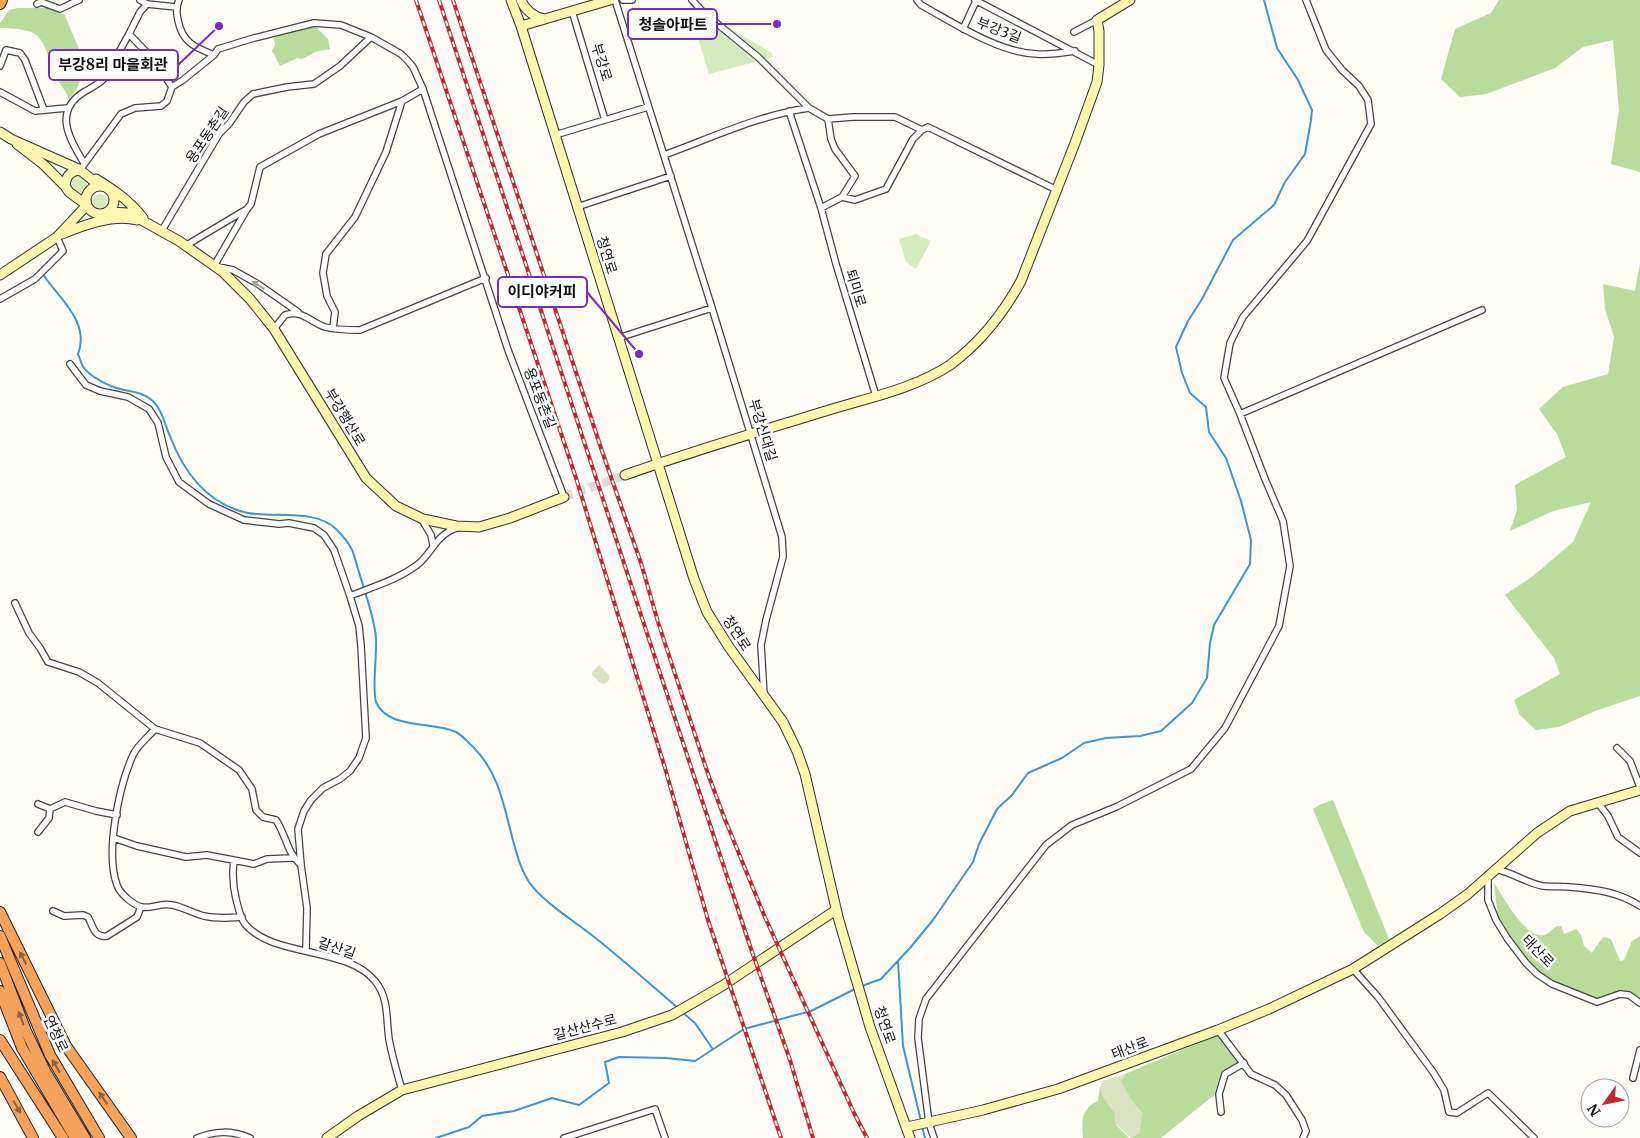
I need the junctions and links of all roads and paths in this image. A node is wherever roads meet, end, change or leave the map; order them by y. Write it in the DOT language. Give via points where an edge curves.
graph roads {
  1 [pos="2,0"];
  2 [pos="79,0"];
  3 [pos="140,0"];
  4 [pos="179,0"];
  5 [pos="521,0"];
  6 [pos="610,0"];
  7 [pos="615,0"];
  8 [pos="622,0"];
  9 [pos="632,0"];
  10 [pos="692,0"];
  11 [pos="975,0"];
  12 [pos="1130,0"];
  13 [pos="1306,0"];
  14 [pos="513,2"];
  15 [pos="921,2"];
  16 [pos="0,4"];
  17 [pos="37,4"];
  18 [pos="147,4"];
  19 [pos="176,7"];
  20 [pos="572,11"];
  21 [pos="544,19"];
  22 [pos="1097,20"];
  23 [pos="521,26"];
  24 [pos="963,29"];
  25 [pos="1074,32"];
  26 [pos="129,34"];
  27 [pos="371,38"];
  28 [pos="1075,51"];
  29 [pos="214,55"];
  30 [pos="1099,64"];
  31 [pos="0,66"];
  32 [pos="172,87"];
  33 [pos="423,89"];
  34 [pos="0,92"];
  35 [pos="402,101"];
  36 [pos="648,107"];
  37 [pos="67,108"];
  38 [pos="809,108"];
  39 [pos="44,110"];
  40 [pos="789,111"];
  41 [pos="828,119"];
  42 [pos="605,120"];
  43 [pos="922,130"];
  44 [pos="0,132"];
  45 [pos="555,135"];
  46 [pos="11,139"];
  47 [pos="664,155"];
  48 [pos="82,166"];
  49 [pos="671,176"];
  50 [pos="65,186"];
  51 [pos="100,186"];
  52 [pos="1057,190"];
  53 [pos="113,194"];
  54 [pos="73,195"];
  55 [pos="842,197"];
  56 [pos="87,205"];
  57 [pos="577,207"];
  58 [pos="820,208"];
  59 [pos="248,209"];
  60 [pos="103,213"];
  61 [pos="147,222"];
  62 [pos="161,232"];
  63 [pos="59,234"];
  64 [pos="185,246"];
  65 [pos="214,266"];
  66 [pos="0,275"];
  67 [pos="486,278"];
  68 [pos="0,299"];
  69 [pos="712,308"];
  70 [pos="1482,310"];
  71 [pos="298,313"];
  72 [pos="274,328"];
  73 [pos="333,328"];
  74 [pos="618,338"];
  75 [pos="70,364"];
  76 [pos="876,396"];
  77 [pos="1240,414"];
  78 [pos="751,434"];
  79 [pos="658,464"];
  80 [pos="626,475"];
  81 [pos="564,497"];
  82 [pos="421,518"];
  83 [pos="461,526"];
  84 [pos="433,545"];
  85 [pos="351,596"];
  86 [pos="20,614"];
  87 [pos="765,697"];
  88 [pos="155,729"];
  89 [pos="1617,748"];
  90 [pos="1640,789"];
  91 [pos="1598,803"];
  92 [pos="38,804"];
  93 [pos="50,809"];
  94 [pos="117,815"];
  95 [pos="38,832"];
  96 [pos="114,838"];
  97 [pos="1640,853"];
  98 [pos="292,858"];
  99 [pos="234,861"];
  100 [pos="301,865"];
  101 [pos="1491,872"];
  102 [pos="1640,906"];
  103 [pos="141,907"];
  104 [pos="53,911"];
  105 [pos="0,912"];
  106 [pos="837,913"];
  107 [pos="242,917"];
  108 [pos="0,936"];
  109 [pos="306,950"];
  110 [pos="0,963"];
  111 [pos="1353,969"];
  112 [pos="0,991"];
  113 [pos="1640,1002"];
  114 [pos="1218,1030"];
  115 [pos="0,1040"];
  116 [pos="1640,1050"];
  117 [pos="1244,1063"];
  118 [pos="0,1077"];
  119 [pos="1633,1078"];
  120 [pos="402,1090"];
  121 [pos="1221,1112"];
  122 [pos="929,1123"];
  123 [pos="910,1127"];
  124 [pos="33,1138"];
  125 [pos="63,1138"];
  126 [pos="75,1138"];
  127 [pos="85,1138"];
  128 [pos="99,1138"];
  129 [pos="132,1138"];
  130 [pos="197,1138"];
  131 [pos="250,1138"];
  132 [pos="327,1138"];
  133 [pos="564,1138"];
  134 [pos="665,1138"];
  135 [pos="910,1138"];
  136 [pos="934,1138"];
  137 [pos="1303,1138"];
  138 [pos="1534,1138"];
  1 -- 16 [label="highway"];
  2 -- 17 [label="street" via="60,9 41,2"];
  3 -- 18 [label="street"];
  4 -- 19 [label="street"];
  5 -- 21 [label="street" via="536,18"];
  6 -- 20 [label="street"];
  7 -- 36 [label="street, 부강신대길"];
  8 -- 9 [label="street"];
  10 -- 38 [label="street" via="758,57"];
  11 -- 24 [label="street"];
  11 -- 28 [label="street, 부강3길"];
  12 -- 22 [label="street"];
  13 -- 77 [label="street" via="1326,50 1368,100 1371,124 1307,241 1243,317 1230,343 1224,378"];
  14 -- 23 [label="street, 청연로"];
  15 -- 24 [label="street, 부강3길"];
  18 -- 19 [label="street"];
  18 -- 26 [label="street"];
  19 -- 29 [label="street" via="183,38"];
  20 -- 21 [label="street"];
  20 -- 42 [label="street, 부강로"];
  21 -- 23 [label="street"];
  22 -- 25 [label="street"];
  22 -- 30 [label="street"];
  23 -- 45 [label="street, 청연로"];
  24 -- 28 [label="street, 부강3길" via="1016,51 1044,54"];
  26 -- 32 [label="street" via="154,60"];
  26 -- 37 [label="street" via="119,52 107,56 108,74"];
  27 -- 29 [label="street, 용포동촌길" via="341,25 314,23 218,49"];
  27 -- 33 [label="street, 용포동촌길" via="401,54 413,67"];
  27 -- 62 [label="street, 용포동촌길" via="314,84 260,92 244,102 219,134"];
  28 -- 30 [label="street, 부강3길"];
  29 -- 32 [label="street, 용포동촌길"];
  30 -- 52 [label="street" via="1097,82"];
  31 -- 39 [label="street" via="6,50 20,53"];
  32 -- 48 [label="street, 용포동촌길" via="161,106 135,108 120,114"];
  33 -- 35 [label="street"];
  33 -- 67 [label="street, 용포동촌길"];
  34 -- 39 [label="street" via="35,111"];
  35 -- 59 [label="street" via="318,134 260,167"];
  35 -- 73 [label="street" via="386,152 355,217 326,254 323,273 327,296 335,312"];
  36 -- 42 [label="street"];
  36 -- 47 [label="street, 부강신대길"];
  37 -- 39 [label="street"];
  37 -- 48 [label="street" via="69,133"];
  38 -- 40 [label="street"];
  38 -- 41 [label="street"];
  40 -- 47 [label="street"];
  40 -- 58 [label="street"];
  41 -- 43 [label="street" via="895,117"];
  41 -- 55 [label="street" via="835,149 855,176"];
  42 -- 45 [label="street"];
  43 -- 52 [label="street" via="928,127"];
  43 -- 55 [label="street" via="913,139 886,189 855,200"];
  44 -- 46 [label="street"];
  45 -- 57 [label="street, 청연로"];
  46 -- 48 [label="street"];
  46 -- 50 [label="street"];
  47 -- 49 [label="street, 부강신대길"];
  48 -- 50 [label="street" via="69,174"];
  48 -- 51 [label="street"];
  48 -- 61 [label="street" via="134,205"];
  49 -- 57 [label="street"];
  49 -- 69 [label="street, 부강신대길"];
  50 -- 54 [label="street"];
  51 -- 53 [label="street"];
  51 -- 56 [label="street" via="90,190 86,197"];
  52 -- 76 [label="street" via="1021,281 992,324 949,365"];
  53 -- 60 [label="street" via="114,202"];
  53 -- 61 [label="street"];
  54 -- 56 [label="street"];
  54 -- 63 [label="street" via="78,202 77,211"];
  55 -- 58 [label="street"];
  56 -- 60 [label="street" via="92,211"];
  56 -- 63 [label="street"];
  57 -- 74 [label="street, 청연로"];
  58 -- 76 [label="street, 퇴미로"];
  59 -- 64 [label="street"];
  59 -- 65 [label="street"];
  60 -- 61 [label="street" via="129,212"];
  60 -- 63 [label="street"];
  61 -- 62 [label="street, 부강행산로"];
  61 -- 63 [label="street" via="116,218"];
  62 -- 64 [label="street, 부강행산로"];
  63 -- 66 [label="street"];
  63 -- 68 [label="street" via="63,251 35,279"];
  64 -- 65 [label="street, 부강행산로"];
  71 -- 65 [label="street, one-way" via="233,270"];
  65 -- 72 [label="street, 부강행산로" via="250,299"];
  67 -- 73 [label="street" via="360,330"];
  67 -- 81 [label="street, 용포동촌길" via="508,350"];
  69 -- 74 [label="street"];
  69 -- 78 [label="street, 부강신대길"];
  70 -- 77 [label="street"];
  71 -- 72 [label="street" via="285,315"];
  71 -- 73 [label="street" via="324,327"];
  72 -- 82 [label="street, 부강행산로" via="366,478 396,506"];
  74 -- 79 [label="street, 청연로"];
  75 -- 85 [label="street" via="86,385 128,397 149,409 158,423 166,457 180,482 209,504 244,520 289,523 314,528 324,535 334,550"];
  76 -- 78 [label="street"];
  77 -- 122 [label="street" via="1283,521 1290,566 1279,626 1225,728 1191,769 1072,825 1046,845 926,999 919,1019 918,1038"];
  78 -- 79 [label="street"];
  78 -- 87 [label="street, 부강신대길" via="782,536 783,558 762,645"];
  79 -- 80 [label="street"];
  79 -- 87 [label="street, 청연로" via="688,563 707,612"];
  81 -- 83 [label="street, 부강행산로" via="479,527"];
  82 -- 83 [label="street, 부강행산로"];
  82 -- 84 [label="street"];
  83 -- 84 [label="street" via="447,531"];
  84 -- 85 [label="street" via="427,556 409,570"];
  85 -- 100 [label="street" via="362,646 366,738 350,771 323,788 304,811 298,829"];
  86 -- 88 [label="street" via="15,603 28,633 48,662 79,672 98,683"];
  87 -- 106 [label="street, 청연로" via="783,722 805,774"];
  88 -- 94 [label="street" via="133,753"];
  88 -- 98 [label="street" via="200,743 239,770 252,789 256,810 263,817 276,820 283,830"];
  89 -- 90 [label="street" via="1630,760"];
  90 -- 91 [label="street, 태산로"];
  91 -- 97 [label="street" via="1618,837"];
  91 -- 101 [label="street, 태산로" via="1570,811 1552,822"];
  92 -- 93 [label="street"];
  93 -- 94 [label="street" via="65,802"];
  93 -- 95 [label="street" via="49,818"];
  94 -- 96 [label="street"];
  96 -- 99 [label="street" via="186,857 207,855"];
  96 -- 103 [label="street" via="112,856 117,885 130,902"];
  98 -- 99 [label="street" via="267,859 254,864"];
  98 -- 100 [label="street"];
  99 -- 107 [label="street, 갈산길" via="233,885"];
  100 -- 109 [label="street" via="307,908"];
  101 -- 102 [label="street" via="1504,871 1542,886 1613,893"];
  101 -- 111 [label="street, 태산로" via="1440,914"];
  101 -- 113 [label="street, 태산로" via="1488,900 1496,920 1537,974 1552,984 1597,1002 1620,994"];
  103 -- 104 [label="street" via="137,917 102,937 93,930 88,917 64,916"];
  103 -- 107 [label="street" via="168,905 183,907 202,916"];
  129 -- 105 [label="highway, one-way" via="66,1046"];
  106 -- 120 [label="street, 갈산산수로" via="672,1016"];
  106 -- 123 [label="street, 청연로" via="870,1027"];
  107 -- 109 [label="street, 갈산길" via="244,923 261,937"];
  128 -- 108 [label="highway, 연청로, one-way" via="50,1055"];
  109 -- 120 [label="street, 갈산길" via="361,969 383,993 388,1011 389,1038"];
  127 -- 110 [label="highway, 연청로, one-way" via="45,1071"];
  111 -- 114 [label="street, 태산로"];
  111 -- 138 [label="street" via="1378,997 1433,1072 1444,1090 1449,1112 1457,1113 1488,1093"];
  112 -- 126 [label="highway" via="22,1048"];
  114 -- 117 [label="street"];
  114 -- 122 [label="street, 태산로" via="1058,1089"];
  115 -- 125 [label="highway"];
  116 -- 119 [label="street"];
  117 -- 121 [label="street" via="1225,1074 1219,1094"];
  117 -- 137 [label="street" via="1251,1074 1275,1085 1286,1095 1306,1131"];
  118 -- 124 [label="highway, one-way"];
  120 -- 132 [label="street, 갈산산수로"];
  122 -- 123 [label="street, 태산로"];
  122 -- 136 [label="street"];
  123 -- 135 [label="street, 청연로"];
  130 -- 131 [label="street" via="216,1132 238,1133"];
  133 -- 134 [label="street" via="655,1109"];
}
